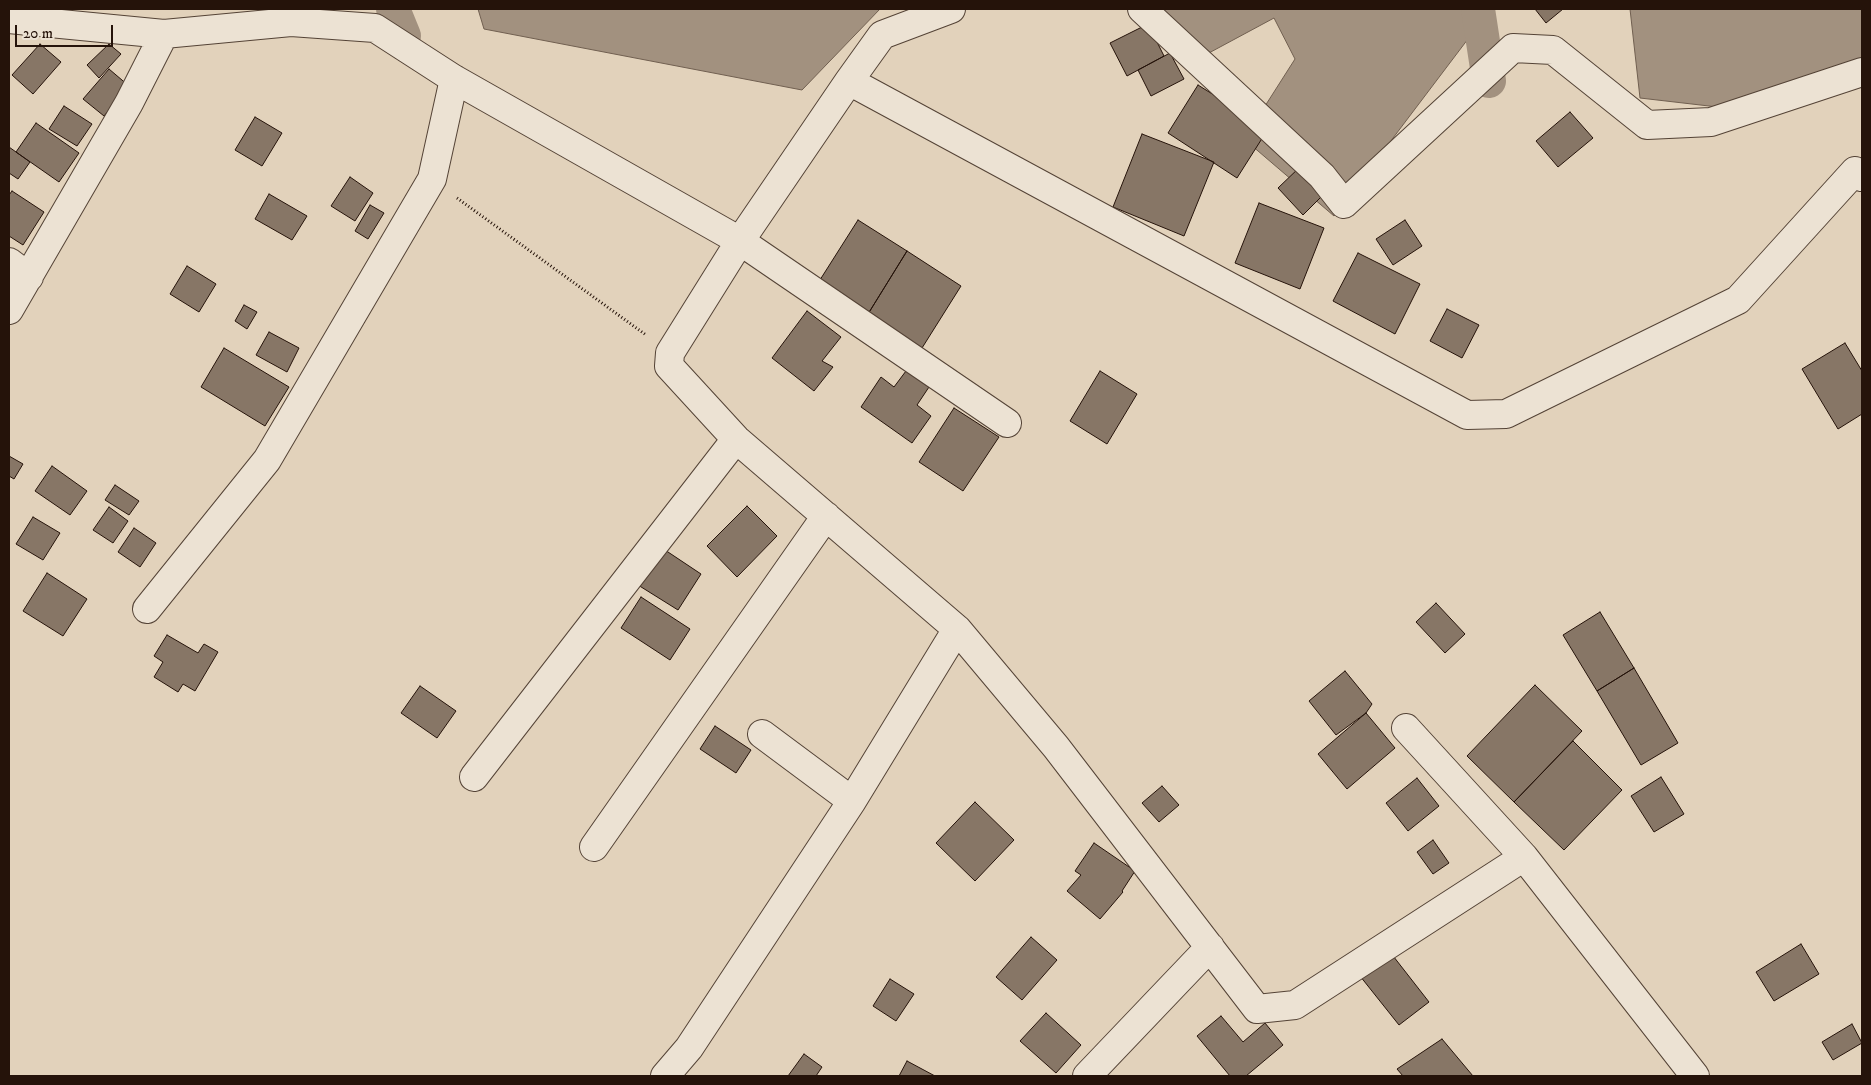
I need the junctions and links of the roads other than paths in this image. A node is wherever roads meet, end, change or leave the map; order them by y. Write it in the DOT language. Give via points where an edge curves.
graph roads {
  1 [pos="951,9"];
  2 [pos="1142,9"];
  3 [pos="9,19"];
  4 [pos="164,34"];
  5 [pos="1862,72"];
  6 [pos="454,79"];
  7 [pos="849,82"];
  8 [pos="1862,177"];
  9 [pos="740,241"];
  10 [pos="19,269"];
  11 [pos="9,310"];
  12 [pos="1007,423"];
  13 [pos="736,439"];
  14 [pos="826,516"];
  15 [pos="147,609"];
  16 [pos="957,629"];
  17 [pos="1406,728"];
  18 [pos="762,734"];
  19 [pos="474,777"];
  20 [pos="852,801"];
  21 [pos="594,847"];
  22 [pos="1524,857"];
  23 [pos="1210,946"];
  24 [pos="665,1076"];
  25 [pos="1087,1076"];
  26 [pos="1695,1076"];
  1 -- 7 [label="street" via="882,35"];
  2 -- 5 [label="street" via="1322,176 1344,204 1514,48 1553,50 1648,125 1711,122"];
  3 -- 4 [label="street"];
  4 -- 6 [label="street" via="291,22 376,28"];
  4 -- 10 [label="street" via="130,103"];
  6 -- 9 [label="street"];
  6 -- 15 [label="street" via="432,179 267,460"];
  7 -- 8 [label="street" via="1467,415 1506,414 1738,300 1854,172"];
  7 -- 9 [label="street"];
  9 -- 12 [label="street"];
  9 -- 13 [label="street" via="670,353 670,366"];
  10 -- 11 [label="street"];
  13 -- 14 [label="street"];
  13 -- 19 [label="street"];
  14 -- 16 [label="street"];
  14 -- 21 [label="street"];
  16 -- 20 [label="street"];
  16 -- 23 [label="street" via="1056,747"];
  17 -- 22 [label="street"];
  18 -- 20 [label="street"];
  20 -- 24 [label="street" via="690,1048"];
  22 -- 23 [label="street" via="1294,1005 1257,1009"];
  22 -- 26 [label="street"];
  23 -- 25 [label="street"];
}
